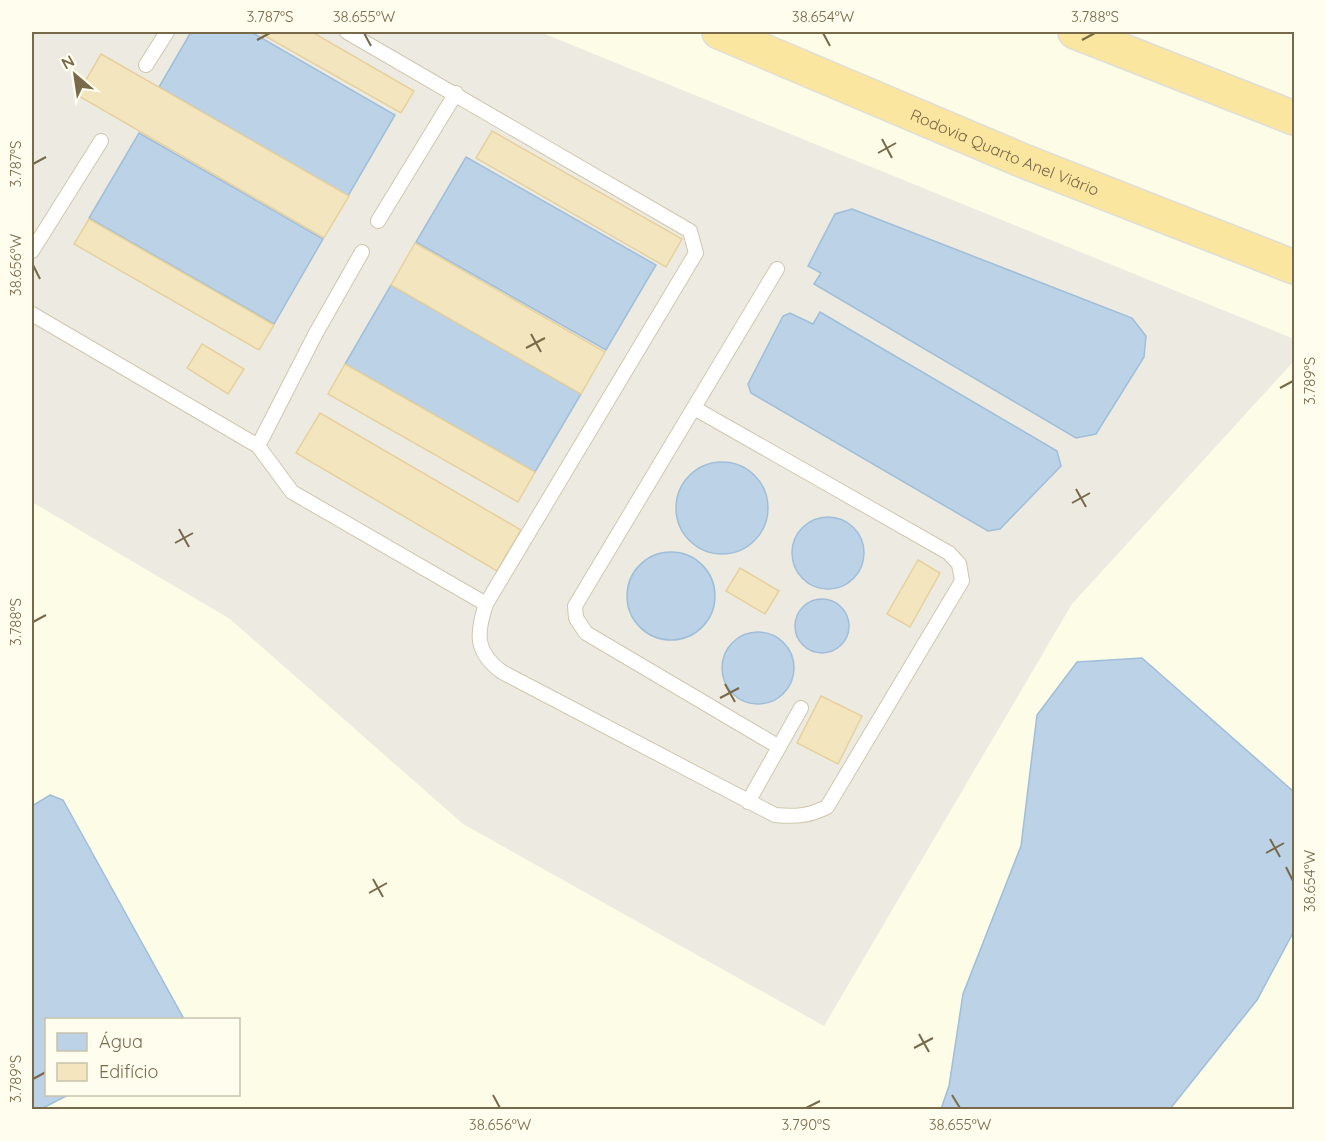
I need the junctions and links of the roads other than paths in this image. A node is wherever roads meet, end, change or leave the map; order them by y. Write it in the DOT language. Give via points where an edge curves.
graph roads {
  1 [pos="167,32"];
  2 [pos="347,32"];
  3 [pos="719,32"];
  4 [pos="1075,32"];
  5 [pos="146,65"];
  6 [pos="456,93"];
  7 [pos="1294,118"];
  8 [pos="101,141"];
  9 [pos="378,221"];
  10 [pos="32,251"];
  11 [pos="362,252"];
  12 [pos="1294,267"];
  13 [pos="777,269"];
  14 [pos="32,314"];
  15 [pos="694,408"];
  16 [pos="258,446"];
  17 [pos="486,604"];
  18 [pos="801,708"];
  19 [pos="779,747"];
  20 [pos="747,802"];
  1 -- 5 [label="lane"];
  2 -- 6 [label="lane"];
  3 -- 12 [label="highway, Rodovia Quarto Anel Viário" via="1026,162"];
  4 -- 7 [label="highway"];
  6 -- 9 [label="lane"];
  6 -- 17 [label="lane" via="690,231 696,253"];
  8 -- 10 [label="lane"];
  11 -- 16 [label="lane"];
  13 -- 15 [label="lane"];
  14 -- 16 [label="lane"];
  15 -- 19 [label="lane" via="575,606 576,618 586,633"];
  15 -- 20 [label="lane" via="949,553 962,572 962,580 827,807 796,817 775,815"];
  16 -- 17 [label="lane" via="292,492"];
  17 -- 20 [label="lane" via="477,635 492,664 502,672"];
  18 -- 19 [label="lane"];
  19 -- 20 [label="lane"];
}
